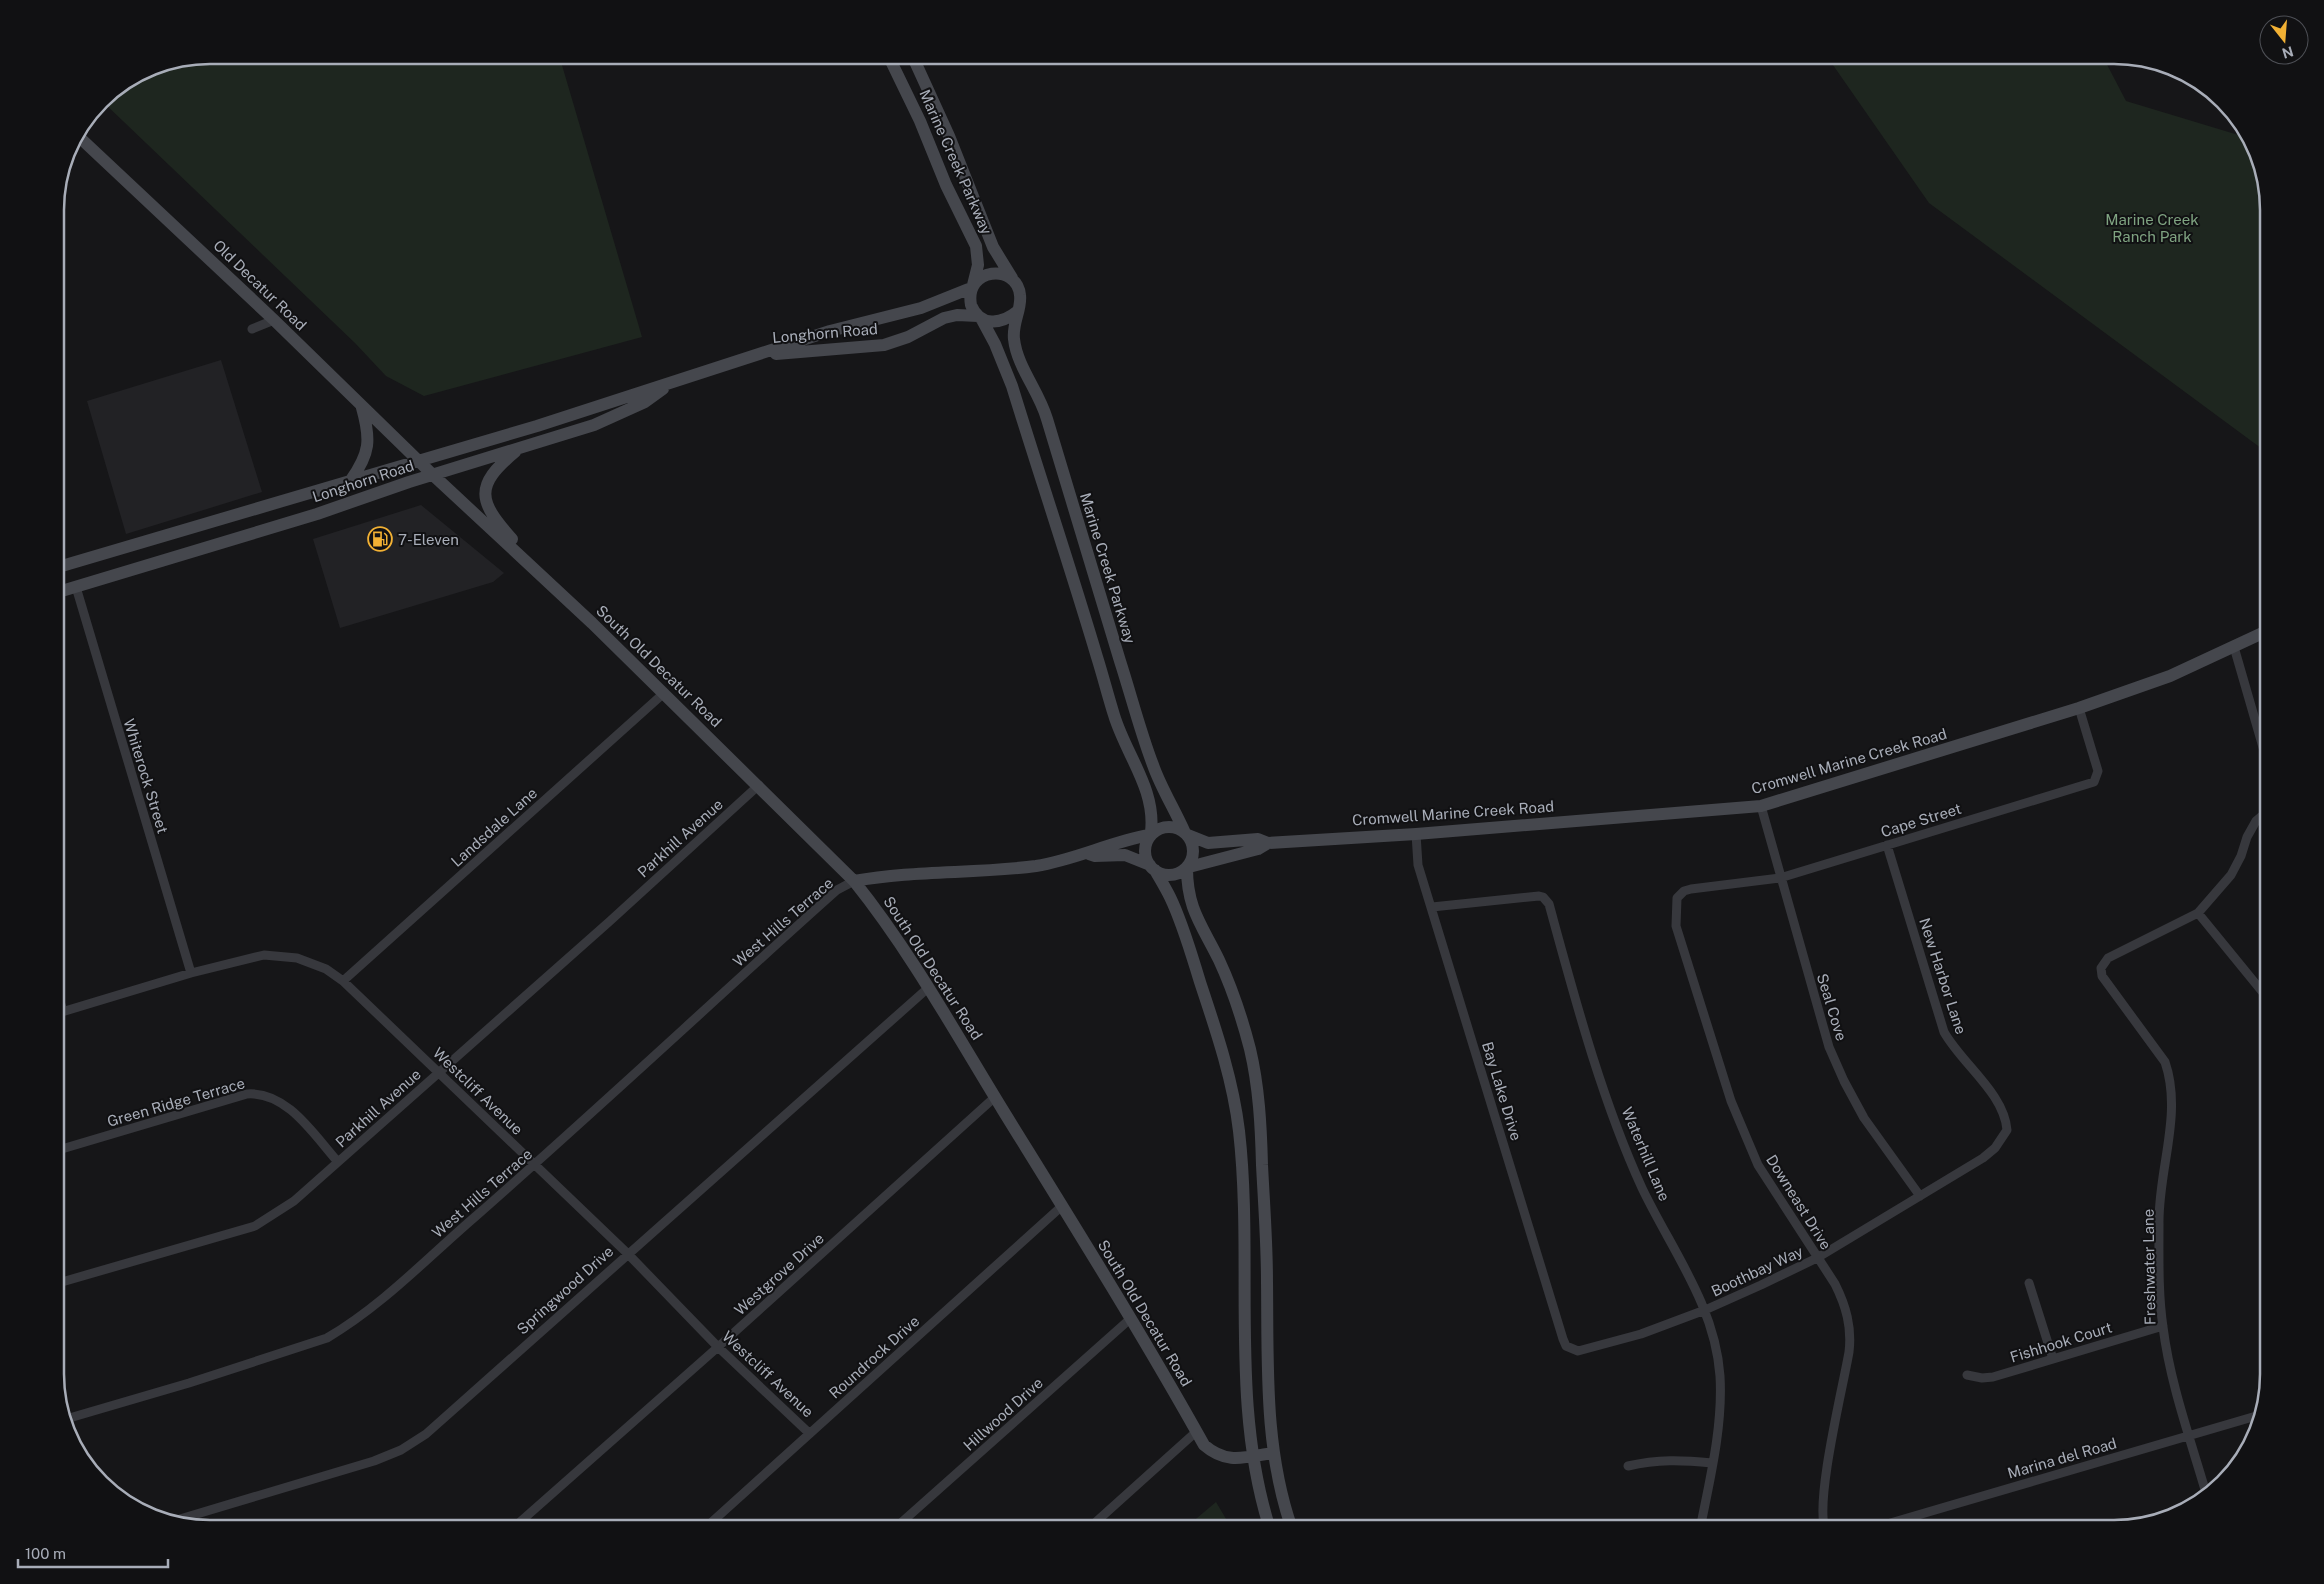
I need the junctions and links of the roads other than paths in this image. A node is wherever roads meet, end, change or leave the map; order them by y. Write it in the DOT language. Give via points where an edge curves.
graph roads {
  1 [pos="892,64"];
  2 [pos="916,64"];
  3 [pos="82,140"];
  4 [pos="1013,279"];
  5 [pos="972,287"];
  6 [pos="1018,311"];
  7 [pos="979,317"];
  8 [pos="274,320"];
  9 [pos="252,329"];
  10 [pos="759,355"];
  11 [pos="673,382"];
  12 [pos="362,408"];
  13 [pos="519,449"];
  14 [pos="418,460"];
  15 [pos="433,475"];
  16 [pos="351,480"];
  17 [pos="152,541"];
  18 [pos="158,562"];
  19 [pos="64,565"];
  20 [pos="76,587"];
  21 [pos="64,590"];
  22 [pos="567,600"];
  23 [pos="2260,634"];
  24 [pos="2234,647"];
  25 [pos="664,693"];
  26 [pos="2079,708"];
  27 [pos="2260,737"];
  28 [pos="759,785"];
  29 [pos="1761,806"];
  30 [pos="2260,818"];
  31 [pos="1150,833"];
  32 [pos="1187,834"];
  33 [pos="1416,834"];
  34 [pos="1268,842"];
  35 [pos="1887,845"];
  36 [pos="1089,854"];
  37 [pos="1152,867"];
  38 [pos="1188,868"];
  39 [pos="1780,878"];
  40 [pos="854,881"];
  41 [pos="1680,894"];
  42 [pos="1432,907"];
  43 [pos="2198,913"];
  44 [pos="191,973"];
  45 [pos="343,981"];
  46 [pos="928,988"];
  47 [pos="2260,989"];
  48 [pos="64,1011"];
  49 [pos="439,1071"];
  50 [pos="995,1097"];
  51 [pos="2007,1130"];
  52 [pos="1239,1132"];
  53 [pos="1261,1132"];
  54 [pos="64,1148"];
  55 [pos="338,1162"];
  56 [pos="536,1165"];
  57 [pos="1920,1196"];
  58 [pos="1062,1206"];
  59 [pos="627,1253"];
  60 [pos="1817,1258"];
  61 [pos="64,1281"];
  62 [pos="2029,1283"];
  63 [pos="1705,1310"];
  64 [pos="1130,1318"];
  65 [pos="2163,1326"];
  66 [pos="718,1347"];
  67 [pos="1574,1351"];
  68 [pos="2053,1359"];
  69 [pos="1967,1375"];
  70 [pos="2254,1416"];
  71 [pos="70,1419"];
  72 [pos="1197,1431"];
  73 [pos="809,1433"];
  74 [pos="2190,1435"];
  75 [pos="1273,1453"];
  76 [pos="1254,1456"];
  77 [pos="1712,1463"];
  78 [pos="1628,1466"];
  79 [pos="2205,1489"];
  80 [pos="184,1518"];
  81 [pos="522,1520"];
  82 [pos="714,1520"];
  83 [pos="904,1520"];
  84 [pos="1098,1520"];
  85 [pos="1267,1520"];
  86 [pos="1290,1520"];
  87 [pos="1702,1520"];
  88 [pos="1824,1520"];
  89 [pos="1901,1520"];
  1 -- 5 [label="main road, Marine Creek Parkway" via="976,246 978,266"];
  2 -- 4 [label="main road, Marine Creek Parkway" via="949,136 993,248"];
  3 -- 8 [label="main road, Old Decatur Road"];
  4 -- 5 [label="main road" via="991,274 980,277"];
  4 -- 6 [label="main road" via="1021,295"];
  5 -- 7 [label="main road" via="970,305"];
  5 -- 10 [label="main road, Longhorn Road" via="922,308 830,331"];
  6 -- 7 [label="main road" via="1000,322 989,322"];
  6 -- 32 [label="main road, Marine Creek Parkway" via="1014,339 1018,356 1046,416 1153,766"];
  7 -- 10 [label="main road, Longhorn Road" via="956,315 944,318 908,337 884,345"];
  7 -- 31 [label="main road" via="997,348 1012,386 1114,717 1149,794 1152,808"];
  8 -- 9 [label="street"];
  8 -- 12 [label="main road, Old Decatur Road"];
  10 -- 11 [label="main road, Longhorn Road"];
  11 -- 13 [label="main road, Longhorn Road" via="645,402 594,425"];
  11 -- 14 [label="main road, Longhorn Road"];
  12 -- 14 [label="main road, Old Decatur Road"];
  12 -- 16 [label="main road" via="369,446 362,465"];
  13 -- 15 [label="main road, Longhorn Road"];
  13 -- 22 [label="main road" via="492,473 485,488 488,509 493,519"];
  14 -- 15 [label="main road, South Old Decatur Road"];
  14 -- 16 [label="main road, Longhorn Road"];
  15 -- 18 [label="main road, Longhorn Road"];
  15 -- 22 [label="main road, South Old Decatur Road"];
  16 -- 17 [label="main road, Longhorn Road"];
  17 -- 18 [label="main road"];
  17 -- 19 [label="main road, Longhorn Road"];
  18 -- 20 [label="main road, Longhorn Road"];
  20 -- 21 [label="main road, Longhorn Road"];
  20 -- 44 [label="street, Whiterock Street"];
  22 -- 25 [label="main road, South Old Decatur Road"];
  23 -- 24 [label="main road, Cromwell Marine Creek Road"];
  24 -- 26 [label="main road, Cromwell Marine Creek Road" via="2170,676"];
  24 -- 27 [label="street"];
  25 -- 28 [label="main road, South Old Decatur Road"];
  25 -- 45 [label="street, Landsdale Lane"];
  26 -- 29 [label="main road, Cromwell Marine Creek Road"];
  26 -- 35 [label="street, Cape Street" via="2098,771 2094,782"];
  28 -- 40 [label="main road, South Old Decatur Road"];
  28 -- 49 [label="street, Parkhill Avenue"];
  29 -- 33 [label="main road, Cromwell Marine Creek Road"];
  29 -- 39 [label="street, Seal Cove"];
  30 -- 43 [label="street" via="2246,837 2231,875"];
  31 -- 32 [label="main road" via="1166,828"];
  31 -- 36 [label="main road"];
  31 -- 37 [label="main road" via="1145,848"];
  32 -- 34 [label="main road, Cromwell Marine Creek Road" via="1208,843 1258,839"];
  32 -- 38 [label="main road" via="1194,851"];
  33 -- 34 [label="main road, Cromwell Marine Creek Road"];
  33 -- 42 [label="street, Bay Lake Drive" via="1418,865"];
  34 -- 38 [label="main road, Cromwell Marine Creek Road" via="1258,849"];
  35 -- 39 [label="street, Cape Street"];
  35 -- 51 [label="street, New Harbor Lane" via="1944,1032 2002,1109"];
  36 -- 37 [label="main road" via="1125,855"];
  36 -- 40 [label="main road" via="1037,866 885,875"];
  37 -- 38 [label="main road" via="1173,873"];
  37 -- 52 [label="main road" via="1181,923 1205,996 1228,1073"];
  38 -- 53 [label="main road" via="1192,909 1219,960 1241,1018 1255,1071"];
  39 -- 41 [label="street, Cape Street" via="1691,889"];
  39 -- 57 [label="street, Seal Cove" via="1829,1047 1864,1118"];
  40 -- 46 [label="main road, South Old Decatur Road" via="882,916"];
  40 -- 56 [label="street, West Hills Terrace" via="837,890"];
  41 -- 60 [label="street, Downeast Drive" via="1676,926 1730,1101 1758,1165"];
  42 -- 63 [label="street, Waterhill Lane" via="1539,896 1547,900 1618,1130 1643,1189"];
  42 -- 67 [label="street, Bay Lake Drive" via="1563,1339 1566,1346"];
  43 -- 47 [label="street"];
  43 -- 65 [label="street, Freshwater Lane" via="2108,958 2101,968 2102,976 2165,1062 2170,1076 2173,1106 2159,1221"];
  44 -- 45 [label="street, Westcliff Avenue" via="264,955 297,958 326,969"];
  44 -- 48 [label="street, Westcliff Avenue"];
  45 -- 49 [label="street, Westcliff Avenue"];
  46 -- 50 [label="main road, South Old Decatur Road"];
  46 -- 59 [label="street, Springwood Drive"];
  49 -- 55 [label="street, Parkhill Avenue"];
  49 -- 56 [label="street, Westcliff Avenue"];
  50 -- 58 [label="main road, South Old Decatur Road"];
  50 -- 66 [label="street, Westgrove Drive"];
  51 -- 57 [label="street, Boothbay Way" via="1995,1148 1983,1158"];
  52 -- 53 [label="main road"];
  52 -- 76 [label="main road" via="1244,1325"];
  53 -- 75 [label="main road" via="1268,1403"];
  54 -- 55 [label="street, Green Ridge Terrace" via="247,1094 261,1093 272,1097 294,1114"];
  55 -- 61 [label="street, Parkhill Avenue" via="294,1201 255,1226"];
  56 -- 59 [label="street, Westcliff Avenue"];
  56 -- 71 [label="street, West Hills Terrace" via="379,1302 327,1338"];
  57 -- 60 [label="street, Boothbay Way"];
  58 -- 64 [label="main road, South Old Decatur Road"];
  58 -- 73 [label="street, Roundrock Drive"];
  59 -- 66 [label="street, Westcliff Avenue"];
  59 -- 80 [label="street, Springwood Drive" via="426,1434 401,1450 374,1462"];
  60 -- 63 [label="street, Boothbay Way"];
  60 -- 88 [label="street, Downeast Drive" via="1844,1302 1851,1338 1827,1470"];
  62 -- 68 [label="street"];
  63 -- 67 [label="street, Boothbay Way" via="1641,1334"];
  63 -- 77 [label="street, Waterhill Lane" via="1720,1375 1719,1424"];
  64 -- 72 [label="main road, South Old Decatur Road"];
  64 -- 83 [label="street, Hillwood Drive"];
  65 -- 68 [label="street, Fishhook Court"];
  65 -- 74 [label="street, Freshwater Lane" via="2172,1375"];
  66 -- 73 [label="street, Westcliff Avenue"];
  66 -- 81 [label="street, Westgrove Drive"];
  68 -- 69 [label="street, Fishhook Court" via="1993,1377"];
  70 -- 74 [label="street, Marina del Road"];
  72 -- 76 [label="main road, South Old Decatur Road" via="1204,1445 1220,1457"];
  72 -- 84 [label="street"];
  73 -- 82 [label="street, Roundrock Drive"];
  74 -- 79 [label="street, Freshwater Lane"];
  74 -- 89 [label="street, Marina del Road"];
  75 -- 76 [label="main road, South Old Decatur Road"];
  75 -- 86 [label="main road"];
  76 -- 85 [label="main road"];
  77 -- 78 [label="street" via="1673,1459"];
  77 -- 87 [label="street, Waterhill Lane"];
}
